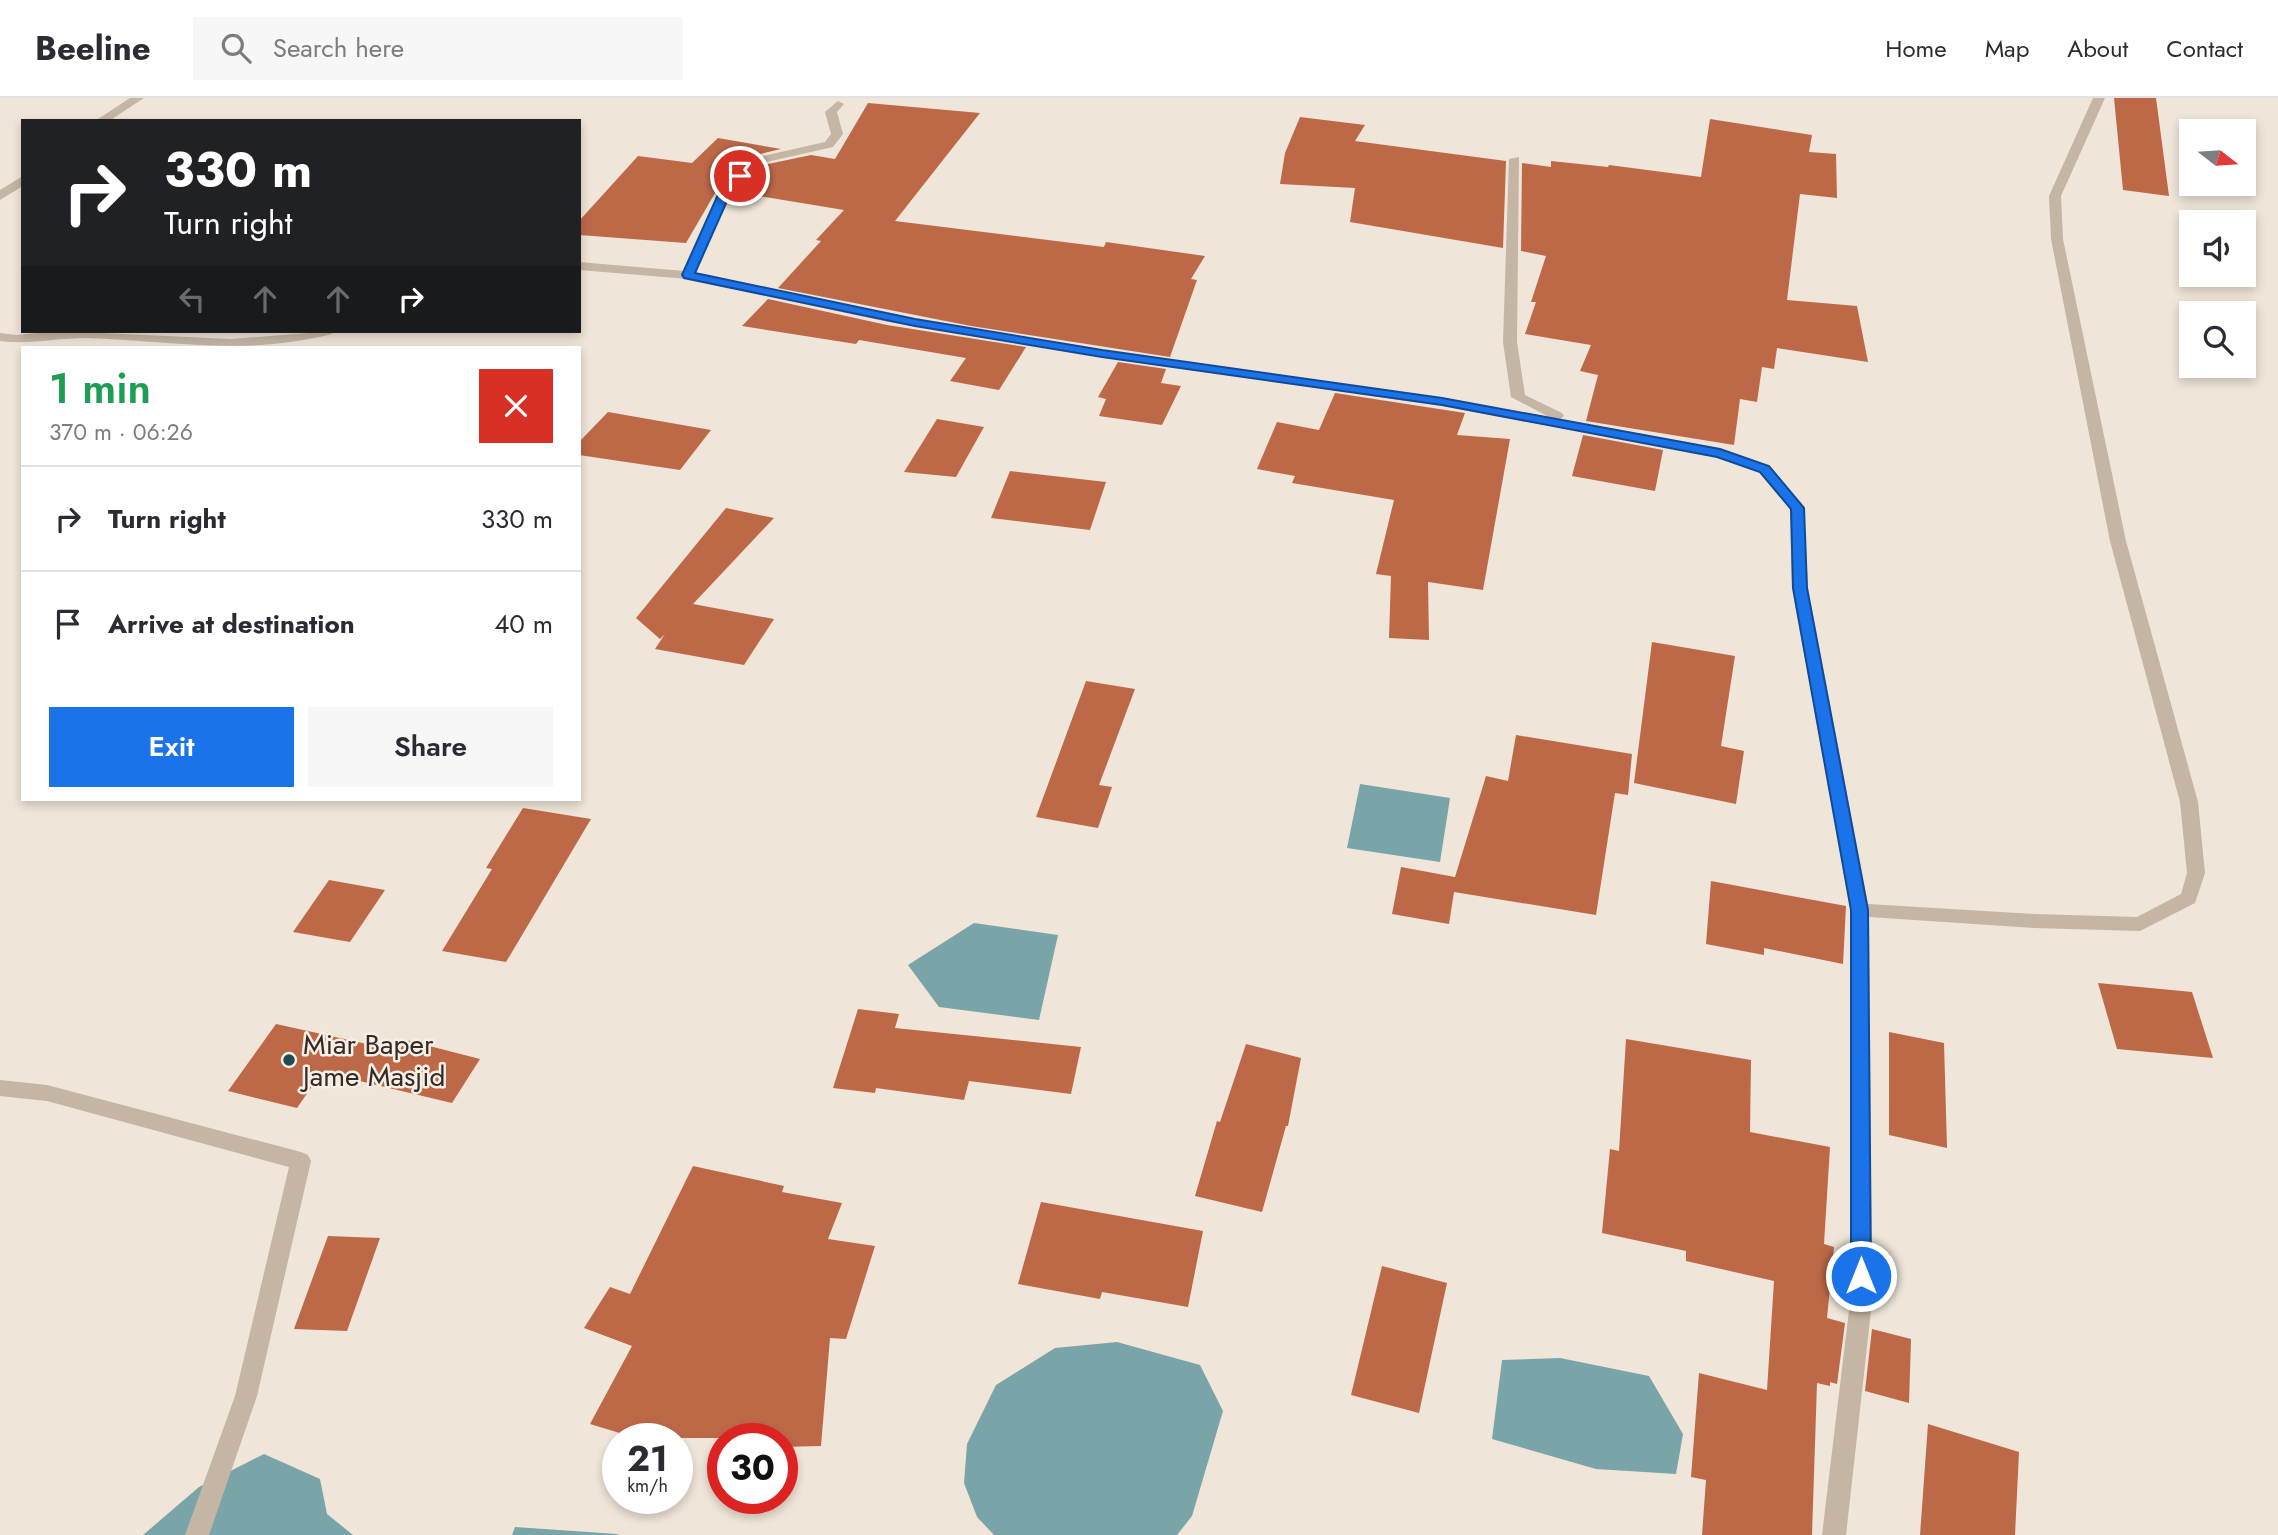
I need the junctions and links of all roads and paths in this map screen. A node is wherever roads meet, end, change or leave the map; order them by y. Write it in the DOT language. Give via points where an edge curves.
graph roads {
  1 [pos="138,98"];
  2 [pos="2099,98"];
  3 [pos="838,104"];
  4 [pos="104,119"];
  5 [pos="1516,159"];
  6 [pos="21,181"];
  7 [pos="0,196"];
  8 [pos="581,266"];
  9 [pos="688,275"];
  10 [pos="320,333"];
  11 [pos="0,337"];
  12 [pos="1580,427"];
  13 [pos="1860,910"];
  14 [pos="0,1088"];
  15 [pos="197,1535"];
  16 [pos="1834,1535"];
  1 -- 4 [label="street"];
  2 -- 13 [label="street" via="2055,197 2057,239 2118,541 2189,802 2196,873 2189,898 2140,924"];
  3 -- 9 [label="street" via="831,112 837,134 829,145 754,161 726,190"];
  5 -- 12 [label="street" via="1510,342 1518,397"];
  6 -- 7 [label="street"];
  8 -- 9 [label="street"];
  9 -- 12 [label="street" via="888,318 1102,354 1442,401"];
  10 -- 11 [label="street" via="293,341 242,344 69,334"];
  12 -- 13 [label="street" via="1720,453 1765,469 1797,508 1800,588"];
  13 -- 16 [label="street" via="1861,1303"];
  14 -- 15 [label="street" via="47,1093 301,1161 246,1396"];
}
